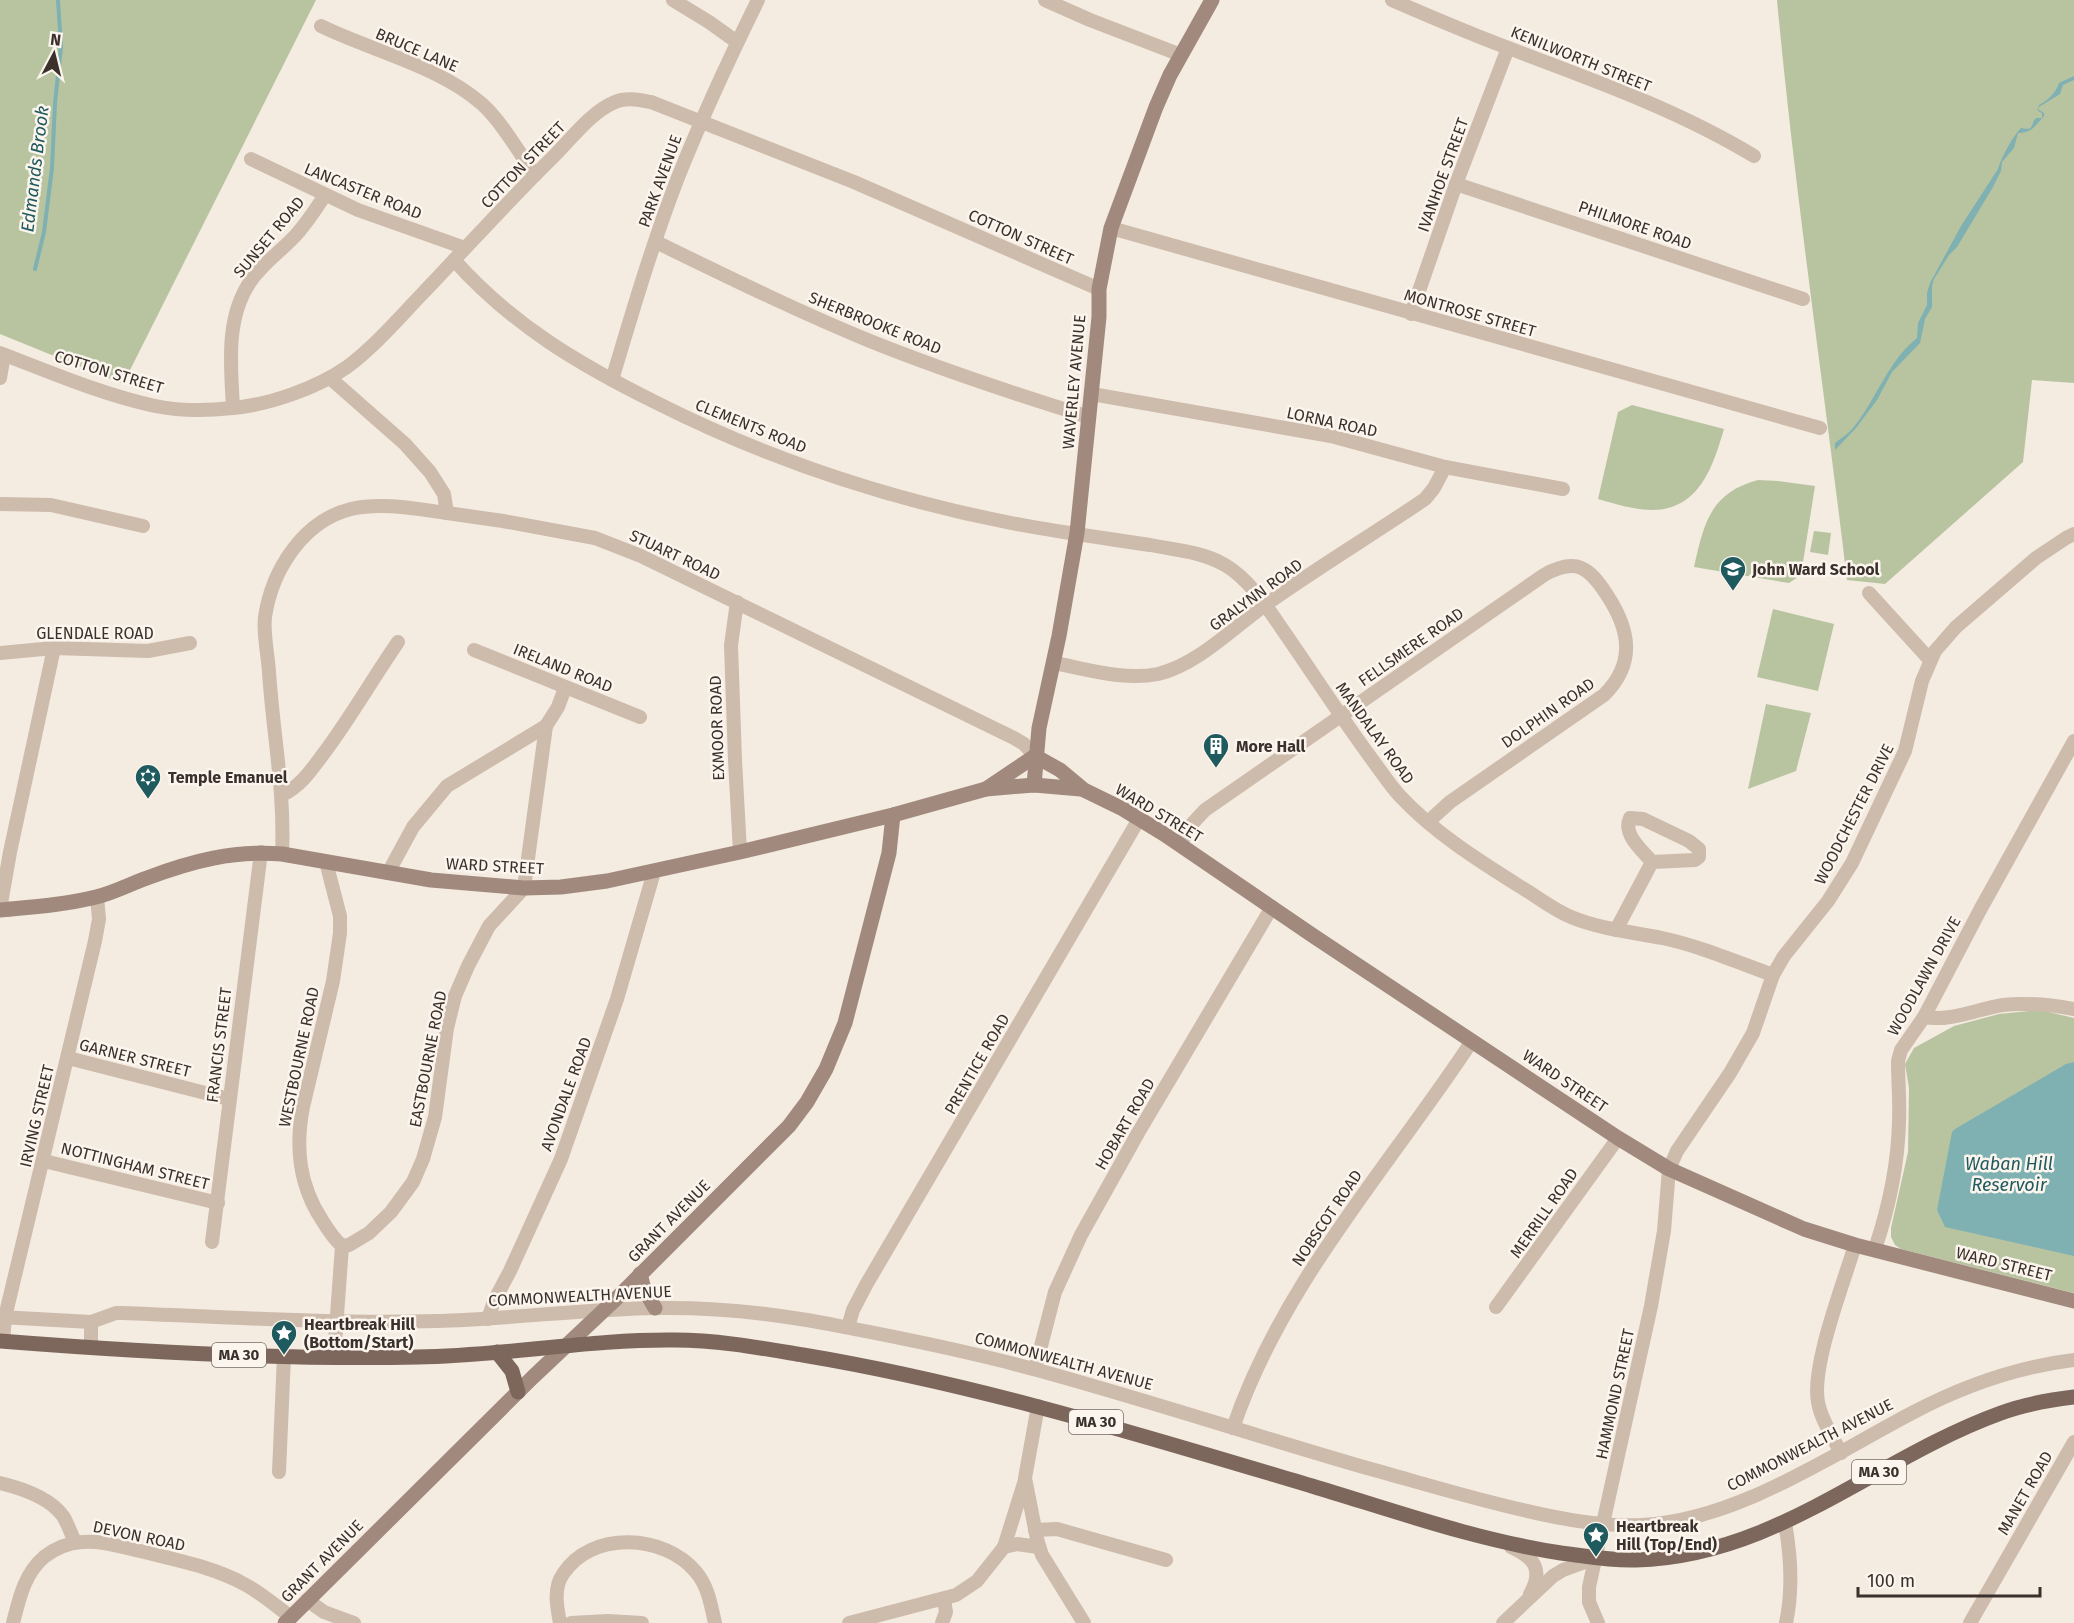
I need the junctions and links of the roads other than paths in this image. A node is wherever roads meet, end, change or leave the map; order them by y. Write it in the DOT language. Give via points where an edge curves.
graph roads {
  1 [pos="673,0"];
  2 [pos="758,0"];
  3 [pos="1045,0"];
  4 [pos="1212,0"];
  5 [pos="1392,0"];
  6 [pos="321,26"];
  7 [pos="737,42"];
  8 [pos="1508,48"];
  9 [pos="1181,55"];
  10 [pos="701,122"];
  11 [pos="1754,156"];
  12 [pos="251,159"];
  13 [pos="535,174"];
  14 [pos="1456,184"];
  15 [pos="325,195"];
  16 [pos="1111,228"];
  17 [pos="656,242"];
  18 [pos="465,248"];
  19 [pos="454,260"];
  20 [pos="1099,289"];
  21 [pos="1803,299"];
  22 [pos="1411,314"];
  23 [pos="2,354"];
  24 [pos="0,378"];
  25 [pos="330,378"];
  26 [pos="612,380"];
  27 [pos="1092,394"];
  28 [pos="233,408"];
  29 [pos="1089,417"];
  30 [pos="1820,428"];
  31 [pos="1445,467"];
  32 [pos="1563,489"];
  33 [pos="0,504"];
  34 [pos="447,513"];
  35 [pos="143,526"];
  36 [pos="1077,533"];
  37 [pos="2074,534"];
  38 [pos="1589,571"];
  39 [pos="1869,593"];
  40 [pos="737,602"];
  41 [pos="1265,605"];
  42 [pos="398,642"];
  43 [pos="190,644"];
  44 [pos="54,648"];
  45 [pos="474,650"];
  46 [pos="0,653"];
  47 [pos="1930,660"];
  48 [pos="1054,663"];
  49 [pos="566,688"];
  50 [pos="1341,716"];
  51 [pos="640,717"];
  52 [pos="546,726"];
  53 [pos="2074,741"];
  54 [pos="1035,756"];
  55 [pos="1034,785"];
  56 [pos="986,789"];
  57 [pos="1084,790"];
  58 [pos="282,795"];
  59 [pos="893,815"];
  60 [pos="1138,819"];
  61 [pos="1428,822"];
  62 [pos="1180,845"];
  63 [pos="261,852"];
  64 [pos="740,852"];
  65 [pos="282,854"];
  66 [pos="326,862"];
  67 [pos="1652,862"];
  68 [pos="654,872"];
  69 [pos="388,873"];
  70 [pos="524,888"];
  71 [pos="98,897"];
  72 [pos="1272,907"];
  73 [pos="0,909"];
  74 [pos="1616,930"];
  75 [pos="1773,975"];
  76 [pos="2074,1009"];
  77 [pos="1924,1017"];
  78 [pos="1472,1041"];
  79 [pos="68,1058"];
  80 [pos="229,1099"];
  81 [pos="1618,1138"];
  82 [pos="44,1161"];
  83 [pos="1669,1169"];
  84 [pos="218,1203"];
  85 [pos="212,1242"];
  86 [pos="1855,1245"];
  87 [pos="342,1246"];
  88 [pos="1875,1249"];
  89 [pos="640,1274"];
  90 [pos="2074,1300"];
  91 [pos="1496,1307"];
  92 [pos="655,1308"];
  93 [pos="603,1311"];
  94 [pos="3,1317"];
  95 [pos="488,1319"];
  96 [pos="335,1321"];
  97 [pos="91,1322"];
  98 [pos="848,1327"];
  99 [pos="1,1341"];
  100 [pos="566,1346"];
  101 [pos="91,1348"];
  102 [pos="497,1352"];
  103 [pos="284,1356"];
  104 [pos="334,1357"];
  105 [pos="2074,1360"];
  106 [pos="1035,1370"];
  107 [pos="518,1392"];
  108 [pos="2074,1397"];
  109 [pos="1038,1406"];
  110 [pos="1233,1428"];
  111 [pos="2074,1442"];
  112 [pos="1841,1453"];
  113 [pos="279,1472"];
  114 [pos="1025,1478"];
  115 [pos="0,1483"];
  116 [pos="1785,1523"];
  117 [pos="1604,1525"];
  118 [pos="1035,1530"];
  119 [pos="1486,1538"];
  120 [pos="75,1542"];
  121 [pos="1004,1547"];
  122 [pos="1038,1547"];
  123 [pos="1596,1558"];
  124 [pos="1166,1560"];
  125 [pos="944,1599"];
  126 [pos="1527,1599"];
  127 [pos="307,1600"];
  128 [pos="288,1620"];
  129 [pos="13,1623"];
  130 [pos="354,1623"];
  131 [pos="560,1623"];
  132 [pos="571,1623"];
  133 [pos="642,1623"];
  134 [pos="715,1623"];
  135 [pos="849,1623"];
  136 [pos="942,1623"];
  137 [pos="1084,1623"];
  138 [pos="1503,1623"];
  139 [pos="1598,1623"];
  140 [pos="1785,1623"];
  141 [pos="1970,1623"];
  1 -- 7 [label="street"];
  2 -- 7 [label="street, PARK AVENUE"];
  3 -- 9 [label="street"];
  4 -- 9 [label="street, WAVERLEY AVENUE"];
  5 -- 8 [label="street, KENILWORTH STREET"];
  6 -- 13 [label="street, BRUCE LANE" via="464,90 484,106"];
  7 -- 10 [label="street, PARK AVENUE"];
  8 -- 11 [label="street, KENILWORTH STREET" via="1592,79 1706,129"];
  8 -- 14 [label="street, IVANHOE STREET"];
  9 -- 16 [label="street, WAVERLEY AVENUE" via="1156,106"];
  10 -- 13 [label="street, COTTON STREET" via="651,102 616,102 598,112"];
  10 -- 17 [label="street, PARK AVENUE"];
  10 -- 20 [label="street, COTTON STREET" via="863,186"];
  12 -- 15 [label="street, LANCASTER ROAD"];
  13 -- 18 [label="street, COTTON STREET"];
  14 -- 21 [label="street, PHILMORE ROAD"];
  14 -- 22 [label="street, IVANHOE STREET"];
  15 -- 18 [label="street, LANCASTER ROAD"];
  15 -- 28 [label="street, SUNSET ROAD" via="295,236 249,283 239,305 230,352"];
  16 -- 20 [label="street, WAVERLEY AVENUE"];
  16 -- 22 [label="street, MONTROSE STREET"];
  17 -- 26 [label="street, PARK AVENUE"];
  17 -- 29 [label="street, SHERBROOKE ROAD" via="872,341"];
  18 -- 19 [label="street, COTTON STREET"];
  19 -- 25 [label="street, COTTON STREET" via="384,333"];
  19 -- 26 [label="street, CLEMENTS ROAD" via="535,334"];
  20 -- 27 [label="street, WAVERLEY AVENUE"];
  22 -- 30 [label="street, MONTROSE STREET"];
  23 -- 24 [label="street"];
  23 -- 28 [label="street, COTTON STREET" via="157,406"];
  25 -- 28 [label="street, COTTON STREET" via="256,405"];
  25 -- 34 [label="street" via="405,444 430,472 444,494"];
  26 -- 36 [label="street, CLEMENTS ROAD" via="749,446 850,481 950,510"];
  27 -- 29 [label="street, WAVERLEY AVENUE"];
  27 -- 31 [label="street, LORNA ROAD" via="1331,436"];
  29 -- 36 [label="street, WAVERLEY AVENUE"];
  31 -- 32 [label="street, LORNA ROAD"];
  31 -- 41 [label="street, GRALYNN ROAD" via="1425,499"];
  33 -- 35 [label="street" via="51,505"];
  34 -- 40 [label="street, STUART ROAD" via="595,538"];
  34 -- 58 [label="street, STUART ROAD" via="389,506 351,509 325,521 298,542 281,566 265,619"];
  36 -- 41 [label="street, MANDALAY ROAD" via="1197,553 1225,565"];
  36 -- 48 [label="street, WAVERLEY AVENUE"];
  37 -- 47 [label="street, WOODCHESTER DRIVE" via="2036,558 1956,627"];
  38 -- 50 [label="street, FELLSMERE ROAD" via="1569,565 1544,575"];
  38 -- 61 [label="street, DOLPHIN ROAD" via="1624,627 1626,654 1617,679 1604,695 1450,802"];
  39 -- 47 [label="street"];
  40 -- 54 [label="street, STUART ROAD" via="1014,738"];
  40 -- 64 [label="street, EXMOOR ROAD" via="731,645"];
  41 -- 48 [label="street, GRALYNN ROAD" via="1212,647 1161,673 1126,675"];
  41 -- 50 [label="street, MANDALAY ROAD"];
  42 -- 58 [label="street" via="316,764 295,788"];
  43 -- 44 [label="street, GLENDALE ROAD" via="148,651"];
  44 -- 46 [label="street, GLENDALE ROAD"];
  44 -- 73 [label="street"];
  45 -- 49 [label="street, IRELAND ROAD"];
  47 -- 75 [label="street, WOODCHESTER DRIVE" via="1905,751 1852,863"];
  48 -- 54 [label="street, WAVERLEY AVENUE"];
  49 -- 51 [label="street, IRELAND ROAD"];
  49 -- 52 [label="street"];
  50 -- 61 [label="street, MANDALAY ROAD" via="1398,795"];
  50 -- 62 [label="street, FELLSMERE ROAD" via="1205,810"];
  52 -- 69 [label="street" via="447,786 413,827"];
  52 -- 70 [label="street"];
  53 -- 77 [label="street, WOODLAWN DRIVE"];
  54 -- 55 [label="street, WAVERLEY AVENUE"];
  54 -- 56 [label="street, WARD STREET"];
  54 -- 57 [label="street, WARD STREET"];
  55 -- 56 [label="street, WARD STREET"];
  55 -- 57 [label="street, WARD STREET"];
  56 -- 59 [label="street, WARD STREET"];
  57 -- 60 [label="street, WARD STREET"];
  58 -- 65 [label="street, STUART ROAD"];
  59 -- 64 [label="street, WARD STREET"];
  59 -- 89 [label="street, GRANT AVENUE" via="889,852 853,995 826,1069 789,1126"];
  60 -- 62 [label="street, WARD STREET"];
  60 -- 98 [label="street, PRENTICE ROAD" via="866,1285"];
  61 -- 74 [label="street, MANDALAY ROAD" via="1561,912"];
  62 -- 72 [label="street, WARD STREET"];
  63 -- 65 [label="street, WARD STREET"];
  63 -- 71 [label="street, WARD STREET" via="191,862"];
  63 -- 80 [label="street, FRANCIS STREET"];
  64 -- 68 [label="street, WARD STREET"];
  65 -- 66 [label="street, WARD STREET"];
  66 -- 69 [label="street, WARD STREET"];
  66 -- 87 [label="street, WESTBOURNE ROAD" via="338,907 340,933 333,981 300,1123 299,1152 311,1201"];
  67 -- 67 [label="street" via="1695,860 1700,852 1689,841 1643,819 1630,818 1628,833"];
  67 -- 74 [label="street"];
  68 -- 70 [label="street, WARD STREET" via="607,881"];
  68 -- 95 [label="street, AVONDALE ROAD" via="617,999 561,1159"];
  69 -- 70 [label="street, WARD STREET"];
  70 -- 87 [label="street, EASTBOURNE ROAD" via="489,926 454,996 435,1117 418,1170 391,1212 369,1233"];
  71 -- 73 [label="street, WARD STREET"];
  71 -- 79 [label="street, IRVING STREET" via="98,925"];
  72 -- 78 [label="street, WARD STREET"];
  72 -- 106 [label="street, HOBART ROAD" via="1081,1236 1054,1292"];
  74 -- 75 [label="street, MANDALAY ROAD" via="1664,939"];
  75 -- 83 [label="street, WOODCHESTER DRIVE" via="1753,1034"];
  76 -- 77 [label="street" via="2012,1005"];
  77 -- 88 [label="street, WOODLAWN DRIVE" via="1898,1058 1897,1161"];
  78 -- 81 [label="street, WARD STREET"];
  78 -- 110 [label="street, NOBSCOT ROAD" via="1315,1264 1252,1379"];
  79 -- 80 [label="street, GARNER STREET"];
  79 -- 82 [label="street, IRVING STREET"];
  80 -- 84 [label="street, FRANCIS STREET"];
  81 -- 83 [label="street, WARD STREET"];
  81 -- 91 [label="street, MERRILL ROAD"];
  82 -- 84 [label="street, NOTTINGHAM STREET"];
  82 -- 94 [label="street, IRVING STREET"];
  83 -- 86 [label="street, WARD STREET" via="1788,1223"];
  83 -- 117 [label="street, HAMMOND STREET" via="1664,1231 1651,1306"];
  84 -- 85 [label="street, FRANCIS STREET"];
  86 -- 88 [label="street, WARD STREET"];
  86 -- 112 [label="street" via="1821,1359 1818,1385 1818,1402"];
  87 -- 96 [label="street"];
  88 -- 90 [label="street, WARD STREET"];
  89 -- 92 [label="street"];
  89 -- 93 [label="street, GRANT AVENUE"];
  92 -- 93 [label="street, COMMONWEALTH AVENUE"];
  92 -- 98 [label="street, COMMONWEALTH AVENUE" via="744,1312"];
  93 -- 95 [label="street, COMMONWEALTH AVENUE"];
  93 -- 100 [label="street, GRANT AVENUE"];
  94 -- 97 [label="street, COMMONWEALTH AVENUE"];
  94 -- 99 [label="street, IRVING STREET"];
  95 -- 96 [label="street, COMMONWEALTH AVENUE"];
  96 -- 97 [label="street, COMMONWEALTH AVENUE" via="122,1313"];
  96 -- 104 [label="street"];
  97 -- 101 [label="street"];
  98 -- 106 [label="street, COMMONWEALTH AVENUE"];
  99 -- 101 [label="main road, MA 30"];
  100 -- 102 [label="main road, MA 30"];
  100 -- 107 [label="street, GRANT AVENUE"];
  100 -- 109 [label="main road, MA 30" via="660,1340 730,1344 873,1368"];
  101 -- 103 [label="main road, MA 30"];
  102 -- 104 [label="main road, MA 30" via="414,1358"];
  102 -- 107 [label="main road" via="512,1371"];
  103 -- 104 [label="main road, MA 30"];
  103 -- 113 [label="street"];
  105 -- 112 [label="street, COMMONWEALTH AVENUE" via="2022,1369 1962,1389"];
  106 -- 110 [label="street, COMMONWEALTH AVENUE"];
  107 -- 127 [label="street, GRANT AVENUE"];
  108 -- 116 [label="main road, MA 30" via="2034,1403 1979,1422"];
  109 -- 114 [label="street"];
  109 -- 119 [label="main road, MA 30"];
  110 -- 117 [label="street, COMMONWEALTH AVENUE" via="1465,1495"];
  111 -- 141 [label="street, MANET ROAD"];
  112 -- 117 [label="street, COMMONWEALTH AVENUE" via="1745,1500 1701,1516 1654,1524"];
  114 -- 118 [label="street"];
  114 -- 121 [label="street"];
  115 -- 120 [label="street" via="51,1505 63,1517"];
  116 -- 123 [label="main road, MA 30" via="1753,1537 1691,1554 1632,1560"];
  116 -- 140 [label="street" via="1790,1572"];
  117 -- 123 [label="street, HAMMOND STREET"];
  118 -- 122 [label="street"];
  118 -- 124 [label="street" via="1057,1528"];
  119 -- 123 [label="main road, MA 30"];
  119 -- 126 [label="street" via="1532,1559 1537,1577"];
  120 -- 128 [label="street, DEVON ROAD" via="106,1543 206,1569 266,1598"];
  120 -- 129 [label="street, DEVON ROAD" via="36,1564"];
  121 -- 122 [label="street"];
  121 -- 125 [label="street" via="972,1585"];
  122 -- 137 [label="street"];
  123 -- 126 [label="street" via="1563,1570"];
  123 -- 139 [label="street, HAMMOND STREET" via="1589,1599"];
  125 -- 135 [label="street"];
  125 -- 136 [label="street"];
  126 -- 138 [label="street"];
  127 -- 128 [label="street, GRANT AVENUE"];
  127 -- 130 [label="street" via="324,1612"];
  131 -- 134 [label="street" via="557,1591 562,1574 570,1565 589,1551 633,1542 654,1545 690,1566 705,1587"];
  132 -- 133 [label="street"];
}
